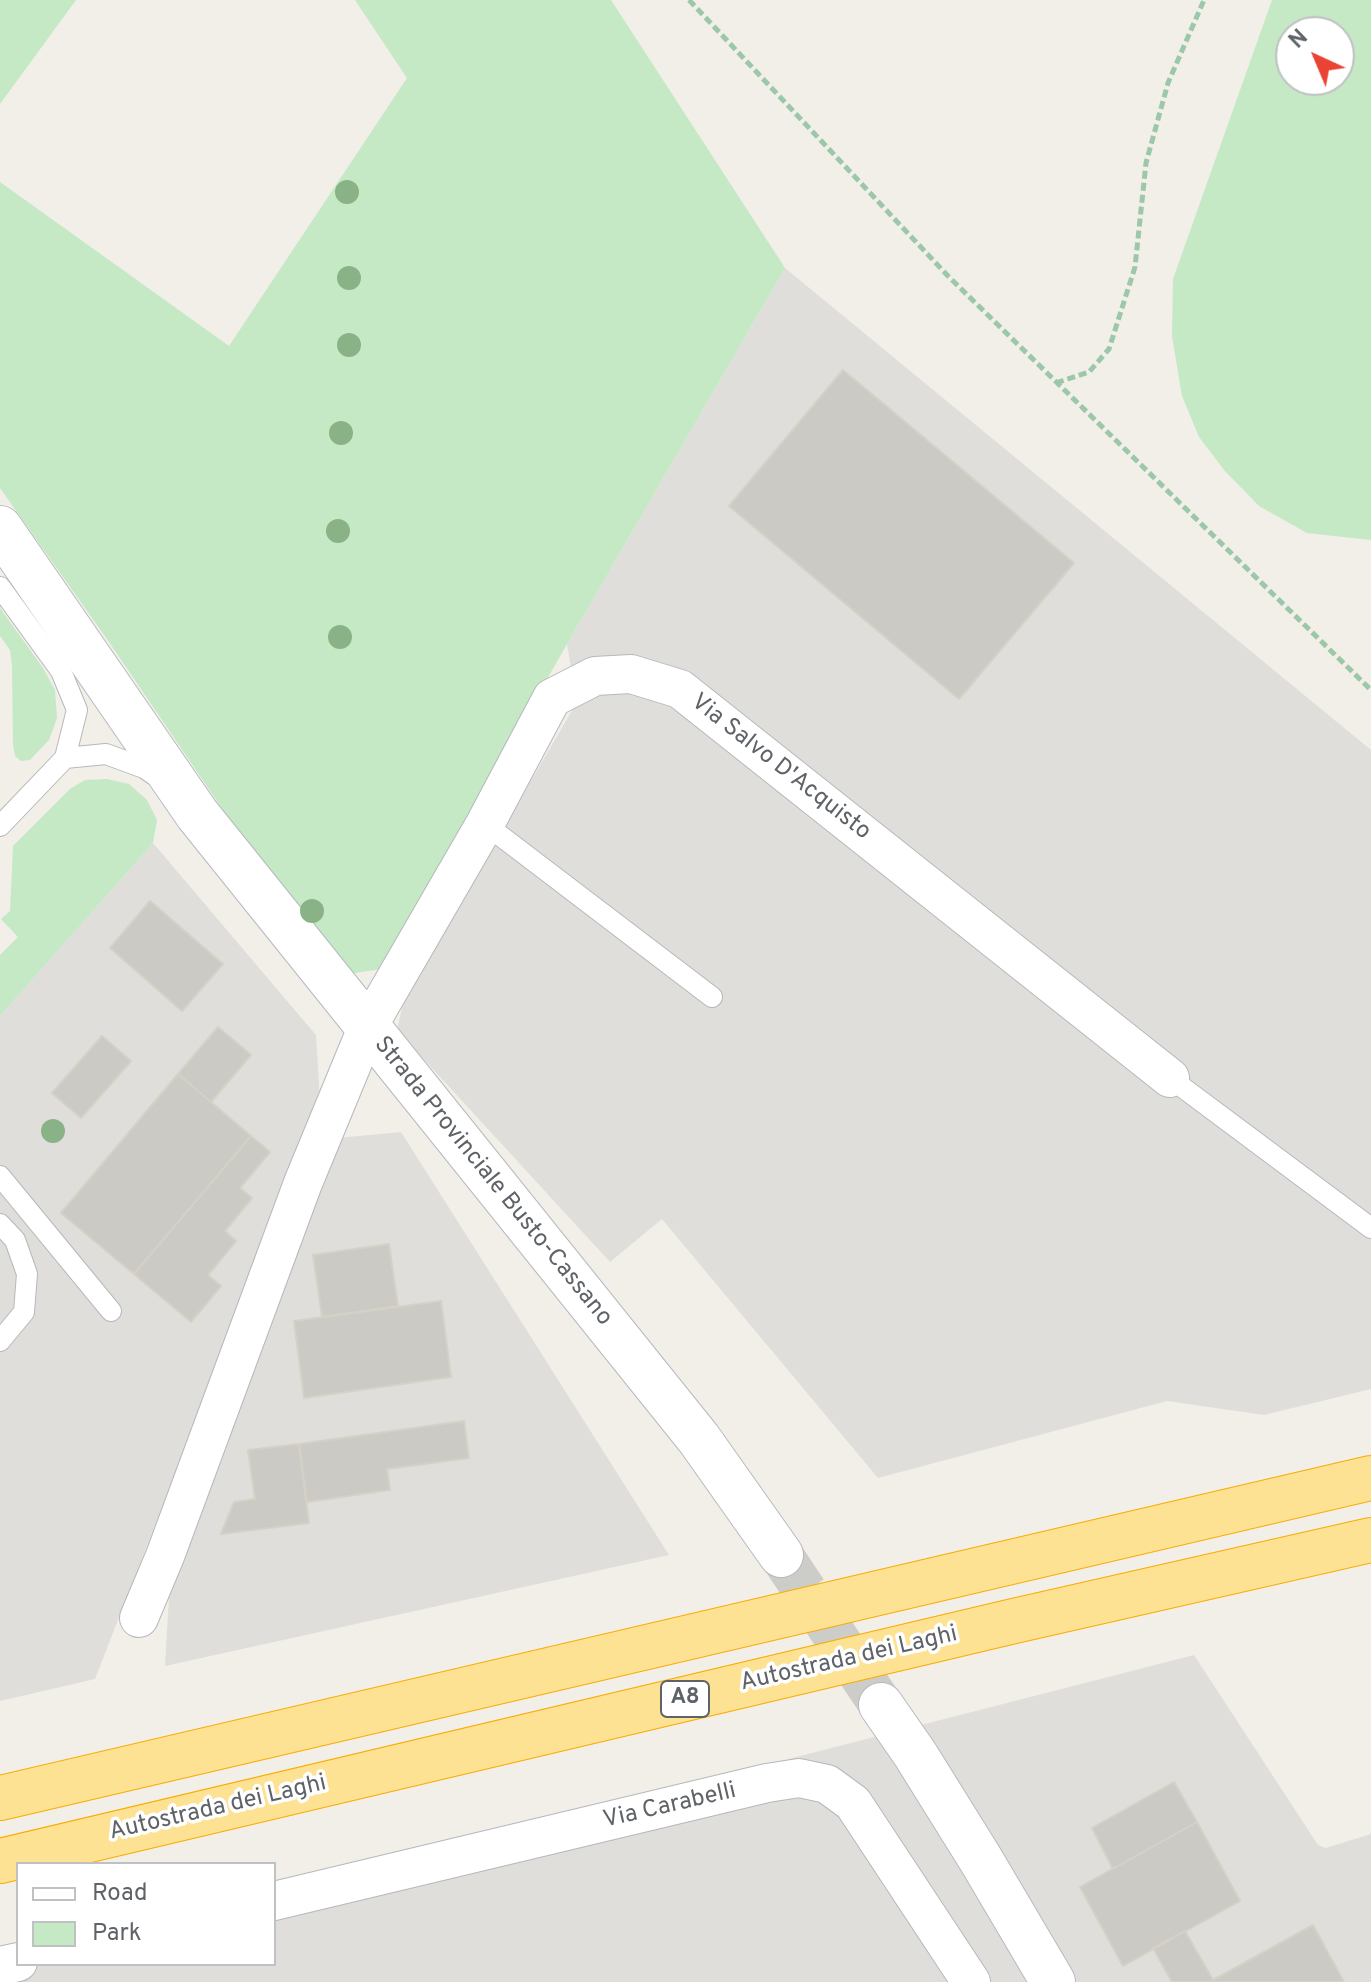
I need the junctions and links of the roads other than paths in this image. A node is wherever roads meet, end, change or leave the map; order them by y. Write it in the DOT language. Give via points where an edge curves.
graph roads {
  1 [pos="0,528"];
  2 [pos="0,587"];
  3 [pos="65,758"];
  4 [pos="189,803"];
  5 [pos="485,824"];
  6 [pos="0,826"];
  7 [pos="712,997"];
  8 [pos="367,1028"];
  9 [pos="1170,1078"];
  10 [pos="0,1176"];
  11 [pos="0,1224"];
  12 [pos="1371,1227"];
  13 [pos="111,1311"];
  14 [pos="0,1341"];
  15 [pos="1371,1478"];
  16 [pos="1371,1540"];
  17 [pos="781,1555"];
  18 [pos="139,1618"];
  19 [pos="881,1705"];
  20 [pos="1,1797"];
  21 [pos="0,1861"];
  22 [pos="276,1901"];
  23 [pos="16,1964"];
  24 [pos="1,1982"];
  25 [pos="971,1982"];
  26 [pos="1053,1982"];
  1 -- 4 [label="main road, Strada Provinciale Busto-Cassano"];
  2 -- 3 [label="lane" via="61,671 77,710"];
  3 -- 4 [label="lane" via="106,754 144,768"];
  3 -- 6 [label="lane"];
  4 -- 8 [label="main road, Strada Provinciale Busto-Cassano"];
  5 -- 7 [label="lane"];
  5 -- 8 [label="street, Via Salvo D'Acquisto"];
  5 -- 9 [label="street, Via Salvo D'Acquisto" via="552,698 595,676 631,674 680,689"];
  8 -- 17 [label="main road, Strada Provinciale Busto-Cassano" via="699,1439"];
  8 -- 18 [label="street, Via Salvo D'Acquisto"];
  9 -- 12 [label="lane"];
  10 -- 13 [label="lane"];
  11 -- 14 [label="lane" via="15,1240 27,1274 24,1312"];
  15 -- 20 [label="highway"];
  16 -- 21 [label="highway, Autostrada dei Laghi / A8"];
  19 -- 26 [label="main road"];
  22 -- 25 [label="street, Via Carabelli" via="799,1778 827,1784 853,1803"];
  23 -- 24 [label="lane"];
}
